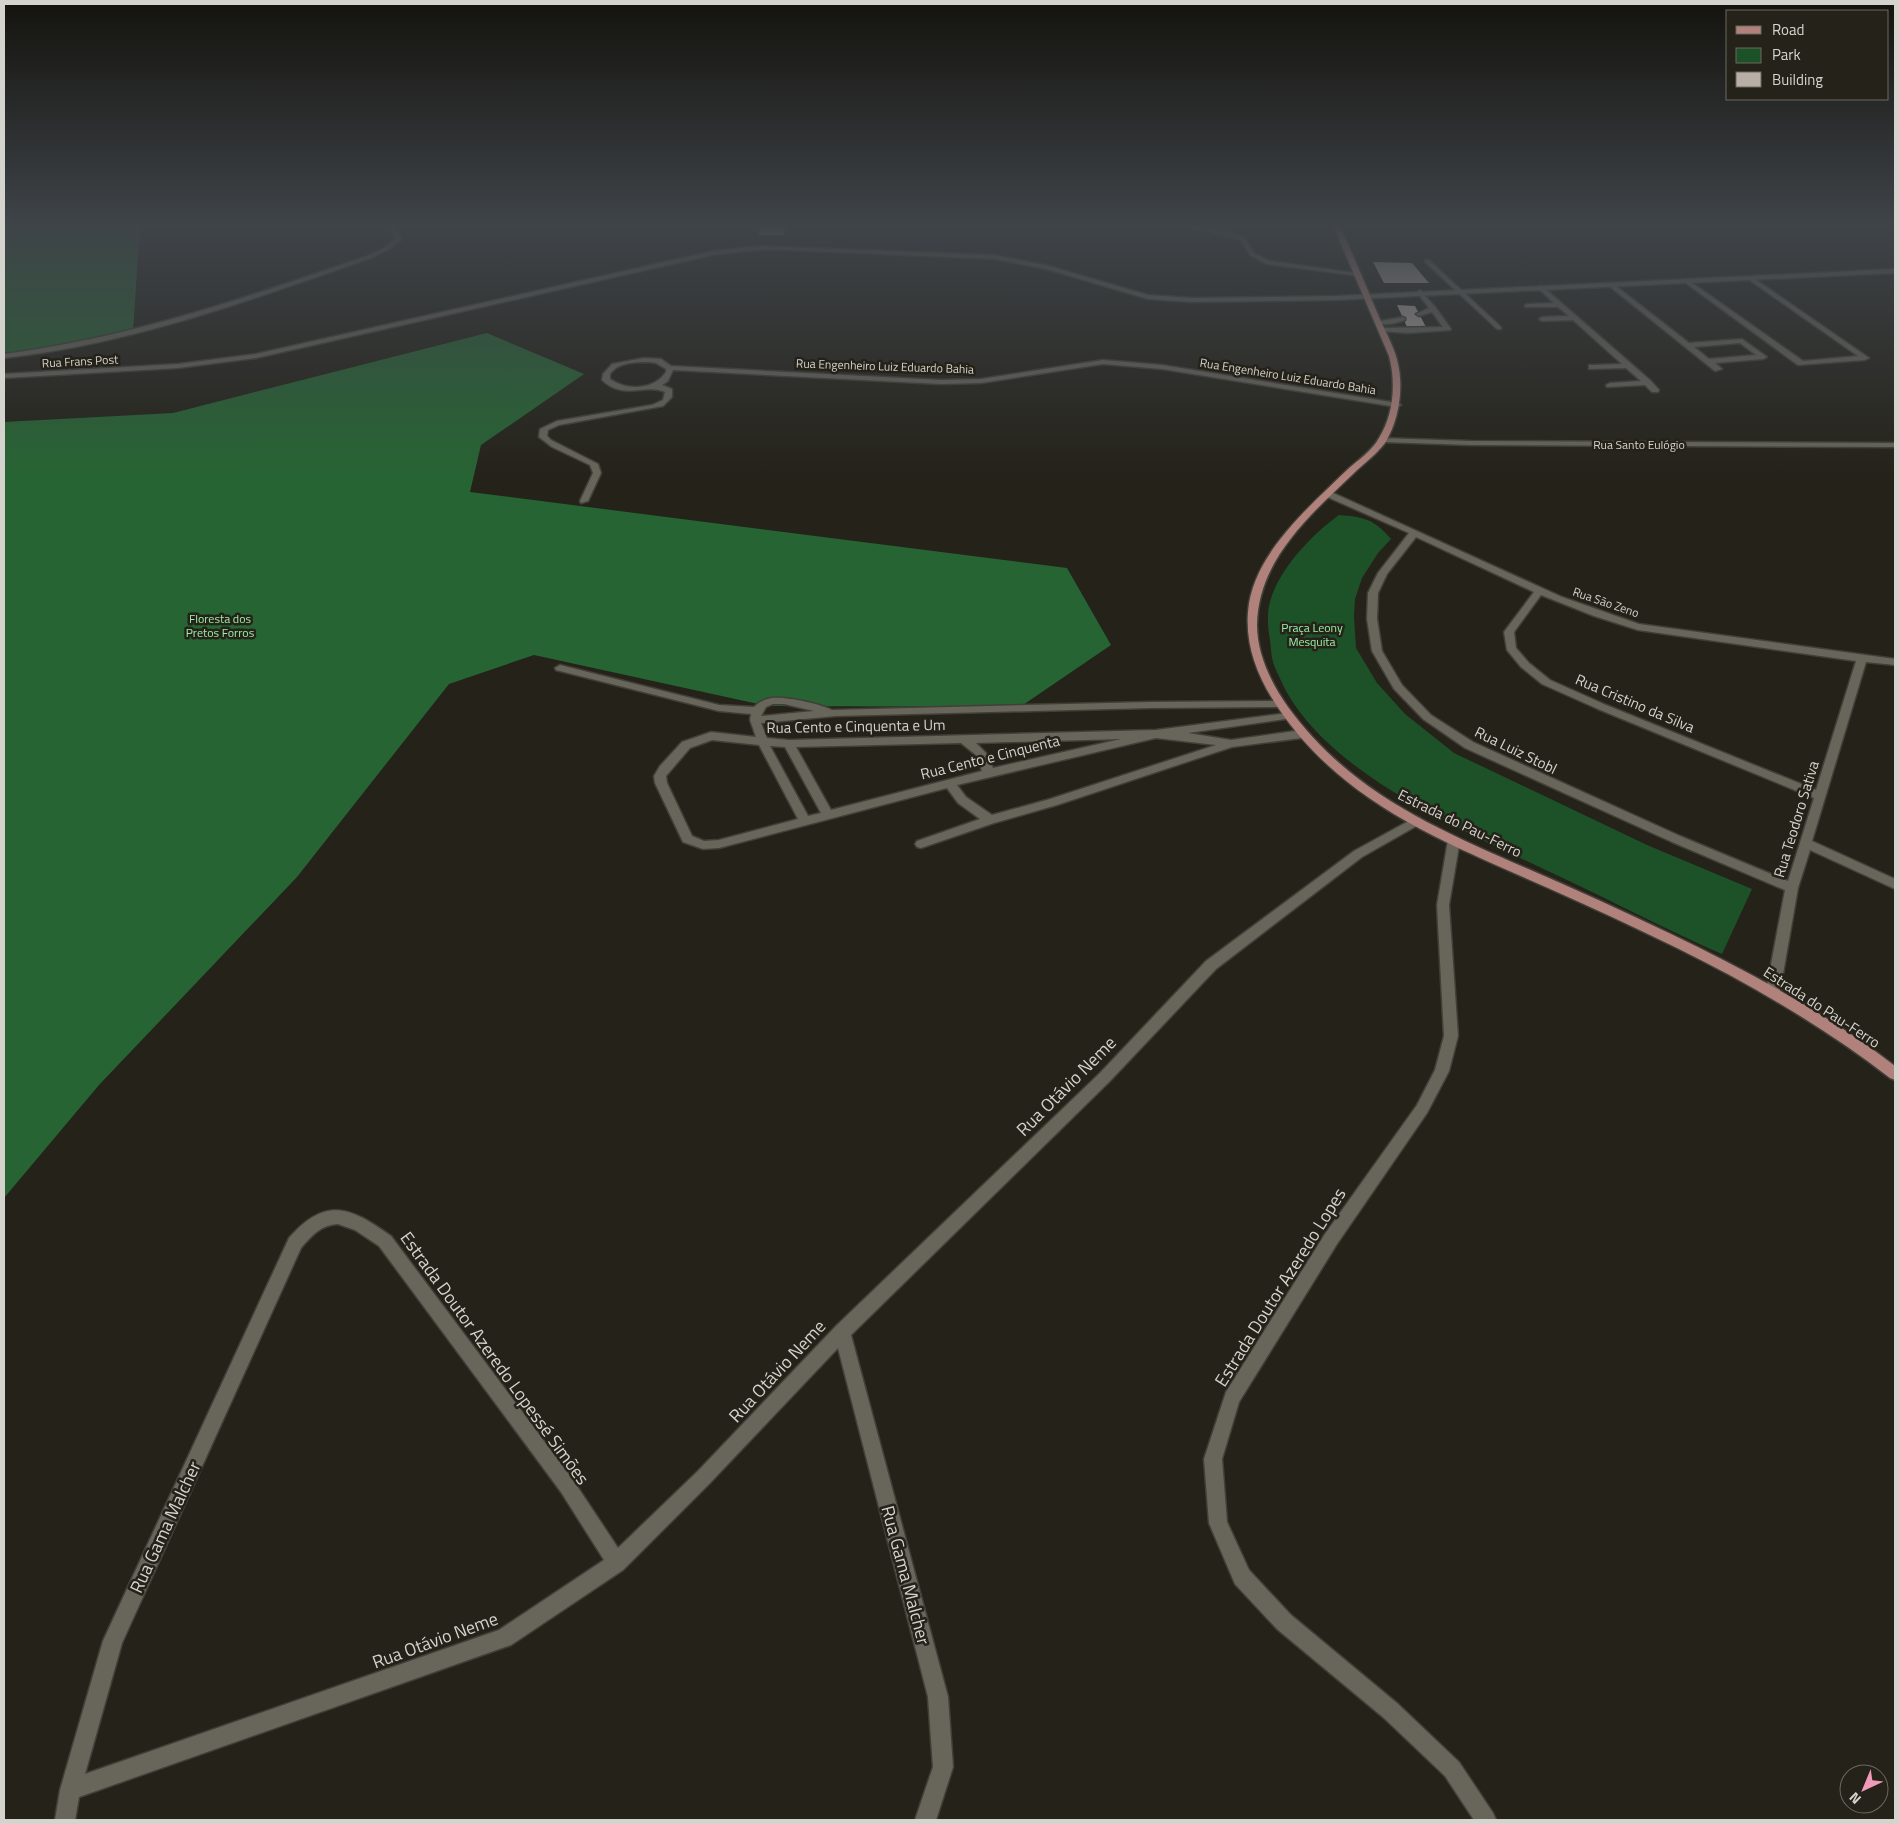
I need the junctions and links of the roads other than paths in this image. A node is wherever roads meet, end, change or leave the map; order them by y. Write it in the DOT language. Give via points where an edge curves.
graph roads {
  1 [pos="214,308"];
  2 [pos="468,308"];
  3 [pos="1373,308"];
  4 [pos="1476,308"];
  5 [pos="1563,308"];
  6 [pos="1640,308"];
  7 [pos="1724,308"];
  8 [pos="1793,308"];
  9 [pos="1434,309"];
  10 [pos="1419,314"];
  11 [pos="1574,318"];
  12 [pos="1403,319"];
  13 [pos="1542,319"];
  14 [pos="1378,322"];
  15 [pos="1499,328"];
  16 [pos="1381,330"];
  17 [pos="1687,345"];
  18 [pos="4,356"];
  19 [pos="1708,361"];
  20 [pos="1628,366"];
  21 [pos="1592,367"];
  22 [pos="669,368"];
  23 [pos="1718,369"];
  24 [pos="4,376"];
  25 [pos="1648,383"];
  26 [pos="656,385"];
  27 [pos="1610,385"];
  28 [pos="1655,390"];
  29 [pos="1396,405"];
  30 [pos="1383,440"];
  31 [pos="1895,445"];
  32 [pos="1328,494"];
  33 [pos="584,501"];
  34 [pos="1414,533"];
  35 [pos="1539,591"];
  36 [pos="1862,659"];
  37 [pos="1895,662"];
  38 [pos="560,668"];
  39 [pos="1280,704"];
  40 [pos="836,713"];
  41 [pos="756,716"];
  42 [pos="1288,716"];
  43 [pos="1156,734"];
  44 [pos="1302,734"];
  45 [pos="963,739"];
  46 [pos="763,742"];
  47 [pos="789,744"];
  48 [pos="1231,744"];
  49 [pos="988,773"];
  50 [pos="949,783"];
  51 [pos="1820,796"];
  52 [pos="828,816"];
  53 [pos="990,820"];
  54 [pos="1416,821"];
  55 [pos="805,822"];
  56 [pos="1454,840"];
  57 [pos="1805,843"];
  58 [pos="922,844"];
  59 [pos="703,845"];
  60 [pos="1895,884"];
  61 [pos="1792,888"];
  62 [pos="1773,991"];
  63 [pos="1895,1074"];
  64 [pos="295,1243"];
  65 [pos="842,1332"];
  66 [pos="616,1563"];
  67 [pos="70,1790"];
  68 [pos="65,1820"];
  69 [pos="926,1820"];
  70 [pos="1486,1820"];
  1 -- 18 [label="street, Rua Frans Post" via="160,326 76,346"];
  2 -- 24 [label="street, Rua Frans Post" via="256,356 178,366"];
  3 -- 14 [label="main road, Estrada do Pau-Ferro"];
  4 -- 15 [label="street"];
  5 -- 11 [label="street"];
  6 -- 17 [label="street"];
  7 -- 8 [label="street" via="1802,363 1865,358"];
  9 -- 10 [label="street"];
  9 -- 16 [label="street" via="1448,329"];
  11 -- 13 [label="street"];
  11 -- 20 [label="street"];
  12 -- 14 [label="street"];
  14 -- 16 [label="main road, Estrada do Pau-Ferro"];
  16 -- 29 [label="main road, Estrada do Pau-Ferro" via="1396,367"];
  17 -- 19 [label="street"];
  17 -- 19 [label="street" via="1742,341 1763,357"];
  19 -- 23 [label="street"];
  20 -- 21 [label="street"];
  20 -- 25 [label="street"];
  22 -- 26 [label="street" via="668,377"];
  22 -- 26 [label="street, Rua Engenheiro Luiz Eduardo Bahia" via="658,361 629,361 612,367 605,376 610,384 626,388"];
  22 -- 29 [label="street, Rua Engenheiro Luiz Eduardo Bahia" via="948,382 1116,362"];
  25 -- 27 [label="street"];
  25 -- 28 [label="street"];
  26 -- 33 [label="street" via="669,390 665,403 557,423 544,430 543,437 551,446 594,464 597,473"];
  29 -- 30 [label="main road, Estrada do Pau-Ferro"];
  30 -- 31 [label="street, Rua Santo Eulógio"];
  30 -- 32 [label="main road, Estrada do Pau-Ferro"];
  32 -- 34 [label="street, Rua São Zeno"];
  32 -- 39 [label="main road, Estrada do Pau-Ferro" via="1280,547 1266,569 1255,597 1251,622 1254,647 1267,682"];
  34 -- 35 [label="street, Rua São Zeno"];
  34 -- 61 [label="street, Rua Luiz Stobl" via="1396,554 1377,586 1372,619 1377,652 1398,687 1427,717 1469,745"];
  35 -- 36 [label="street, Rua São Zeno" via="1638,627"];
  35 -- 51 [label="street, Rua Cristino da Silva" via="1509,632 1511,648 1546,682"];
  36 -- 37 [label="street, Rua São Zeno"];
  36 -- 51 [label="street, Rua Teodoro Sativa"];
  38 -- 41 [label="street"];
  39 -- 40 [label="street"];
  39 -- 42 [label="main road, Estrada do Pau-Ferro"];
  40 -- 41 [label="street"];
  40 -- 41 [label="street" via="772,701 762,705"];
  41 -- 46 [label="street"];
  42 -- 43 [label="street, Rua Cento e Cinquenta"];
  42 -- 44 [label="main road, Estrada do Pau-Ferro"];
  43 -- 45 [label="street, Rua Cento e Cinquenta e Um"];
  43 -- 48 [label="street"];
  43 -- 49 [label="street, Rua Cento e Cinquenta"];
  44 -- 48 [label="street"];
  44 -- 54 [label="main road, Estrada do Pau-Ferro" via="1318,752 1363,788"];
  45 -- 47 [label="street, Rua Cento e Cinquenta e Um"];
  45 -- 49 [label="street" via="982,755"];
  46 -- 47 [label="street, Rua Cento e Cinquenta e Um"];
  46 -- 55 [label="street"];
  46 -- 59 [label="street, Rua Cento e Cinquenta e Um" via="711,736 686,745 664,769 661,783 687,839"];
  47 -- 52 [label="street"];
  48 -- 53 [label="street"];
  49 -- 50 [label="street, Rua Cento e Cinquenta"];
  50 -- 52 [label="street, Rua Cento e Cinquenta"];
  50 -- 53 [label="street" via="962,800"];
  51 -- 57 [label="street, Rua Teodoro Sativa"];
  52 -- 55 [label="street, Rua Cento e Cinquenta"];
  53 -- 58 [label="street"];
  54 -- 56 [label="main road, Estrada do Pau-Ferro"];
  54 -- 65 [label="street, Rua Otávio Neme" via="1358,854 1211,965 1105,1077"];
  55 -- 59 [label="street, Rua Cento e Cinquenta" via="719,844"];
  56 -- 62 [label="main road, Estrada do Pau-Ferro" via="1594,903"];
  56 -- 70 [label="street, Estrada Doutor Azeredo Lopes" via="1443,905 1450,1036 1442,1071 1422,1109 1331,1239 1232,1398 1213,1459 1218,1523 1242,1576 1284,1622 1391,1711 1452,1769"];
  57 -- 60 [label="street"];
  57 -- 61 [label="street, Rua Teodoro Sativa"];
  61 -- 62 [label="street, Rua Teodoro Sativa"];
  62 -- 63 [label="main road, Estrada do Pau-Ferro" via="1863,1049"];
  64 -- 66 [label="street, Estrada Doutor Azeredo Lopessé Simões" via="320,1219 338,1216 362,1224 385,1241 567,1486"];
  64 -- 67 [label="street, Rua Gama Malcher" via="113,1641"];
  65 -- 66 [label="street, Rua Otávio Neme" via="704,1477"];
  65 -- 69 [label="street, Rua Gama Malcher" via="938,1697 943,1767"];
  66 -- 67 [label="street, Rua Otávio Neme" via="504,1638"];
  67 -- 68 [label="street, Rua Gama Malcher"];
}
